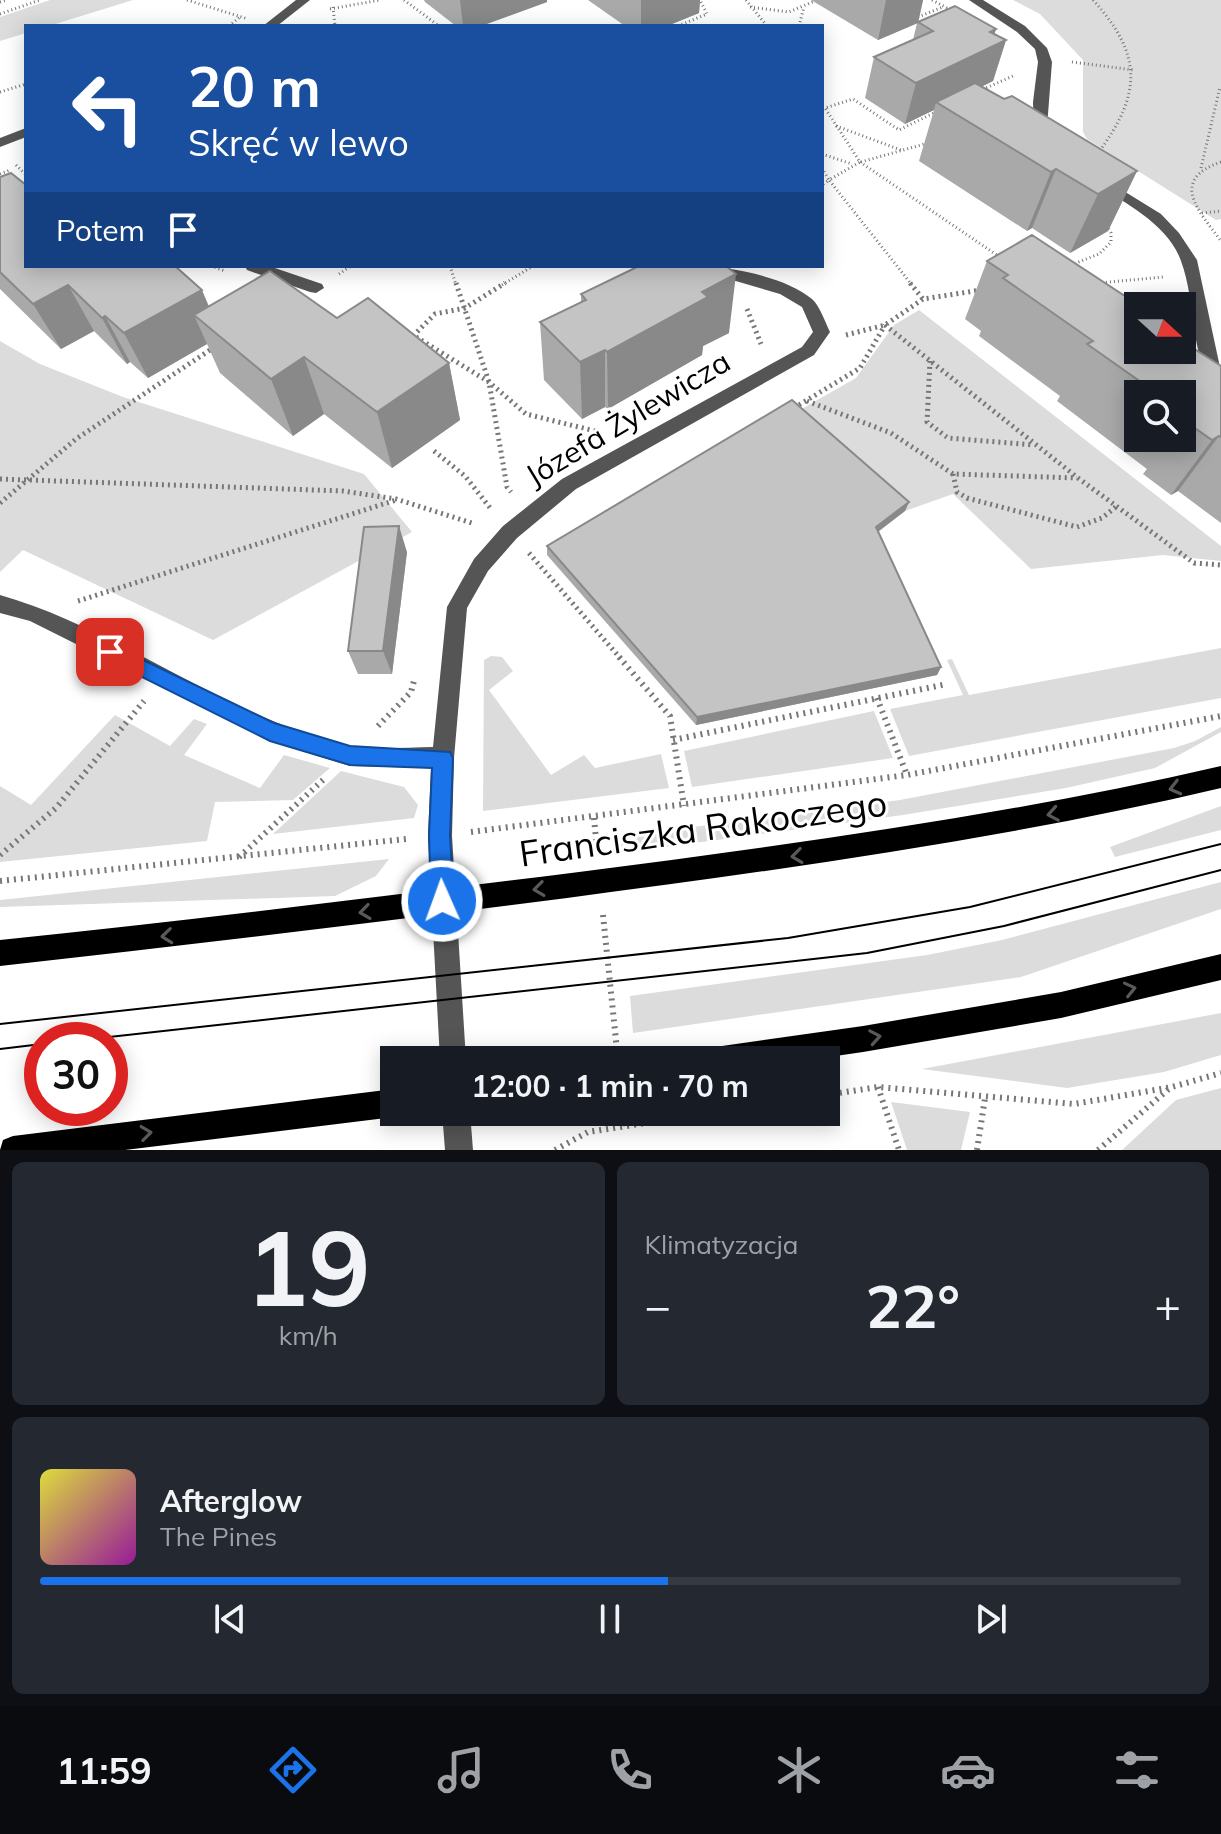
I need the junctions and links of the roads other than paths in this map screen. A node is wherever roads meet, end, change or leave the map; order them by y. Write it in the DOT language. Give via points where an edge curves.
graph roads {
  1 [pos="304,0"];
  2 [pos="975,0"];
  3 [pos="272,24"];
  4 [pos="24,133"];
  5 [pos="0,143"];
  6 [pos="1050,148"];
  7 [pos="1074,165"];
  8 [pos="259,268"];
  9 [pos="711,268"];
  10 [pos="316,288"];
  11 [pos="1195,374"];
  12 [pos="1221,388"];
  13 [pos="0,604"];
  14 [pos="443,758"];
  15 [pos="1221,777"];
  16 [pos="442,901"];
  17 [pos="0,953"];
  18 [pos="1221,967"];
  19 [pos="452,1046"];
  20 [pos="814,1046"];
  21 [pos="380,1105"];
  22 [pos="457,1126"];
  23 [pos="13,1150"];
  24 [pos="459,1150"];
  1 -- 3 [label="street"];
  2 -- 6 [label="street" via="1041,48 1045,62 1039,133"];
  4 -- 5 [label="street"];
  7 -- 12 [label="street" via="1156,217 1174,236 1189,260 1210,369"];
  8 -- 10 [label="street"];
  9 -- 14 [label="street, Józefa Żylewicza" via="786,290 808,304 822,332 808,351 569,484 510,532 481,565 457,607"];
  11 -- 12 [label="street"];
  13 -- 14 [label="street" via="35,614 270,731 350,756"];
  14 -- 16 [label="street, Józefa Żylewicza"];
  15 -- 16 [label="main road, Franciszka Rakoczego, one-way" via="1130,800 848,849"];
  16 -- 17 [label="main road, Franciszka Rakoczego, one-way"];
  16 -- 19 [label="street, Józefa Żylewicza"];
  20 -- 18 [label="main road, one-way" via="1061,1005"];
  23 -- 21 [label="main road, one-way"];
  22 -- 24 [label="street"];
}
